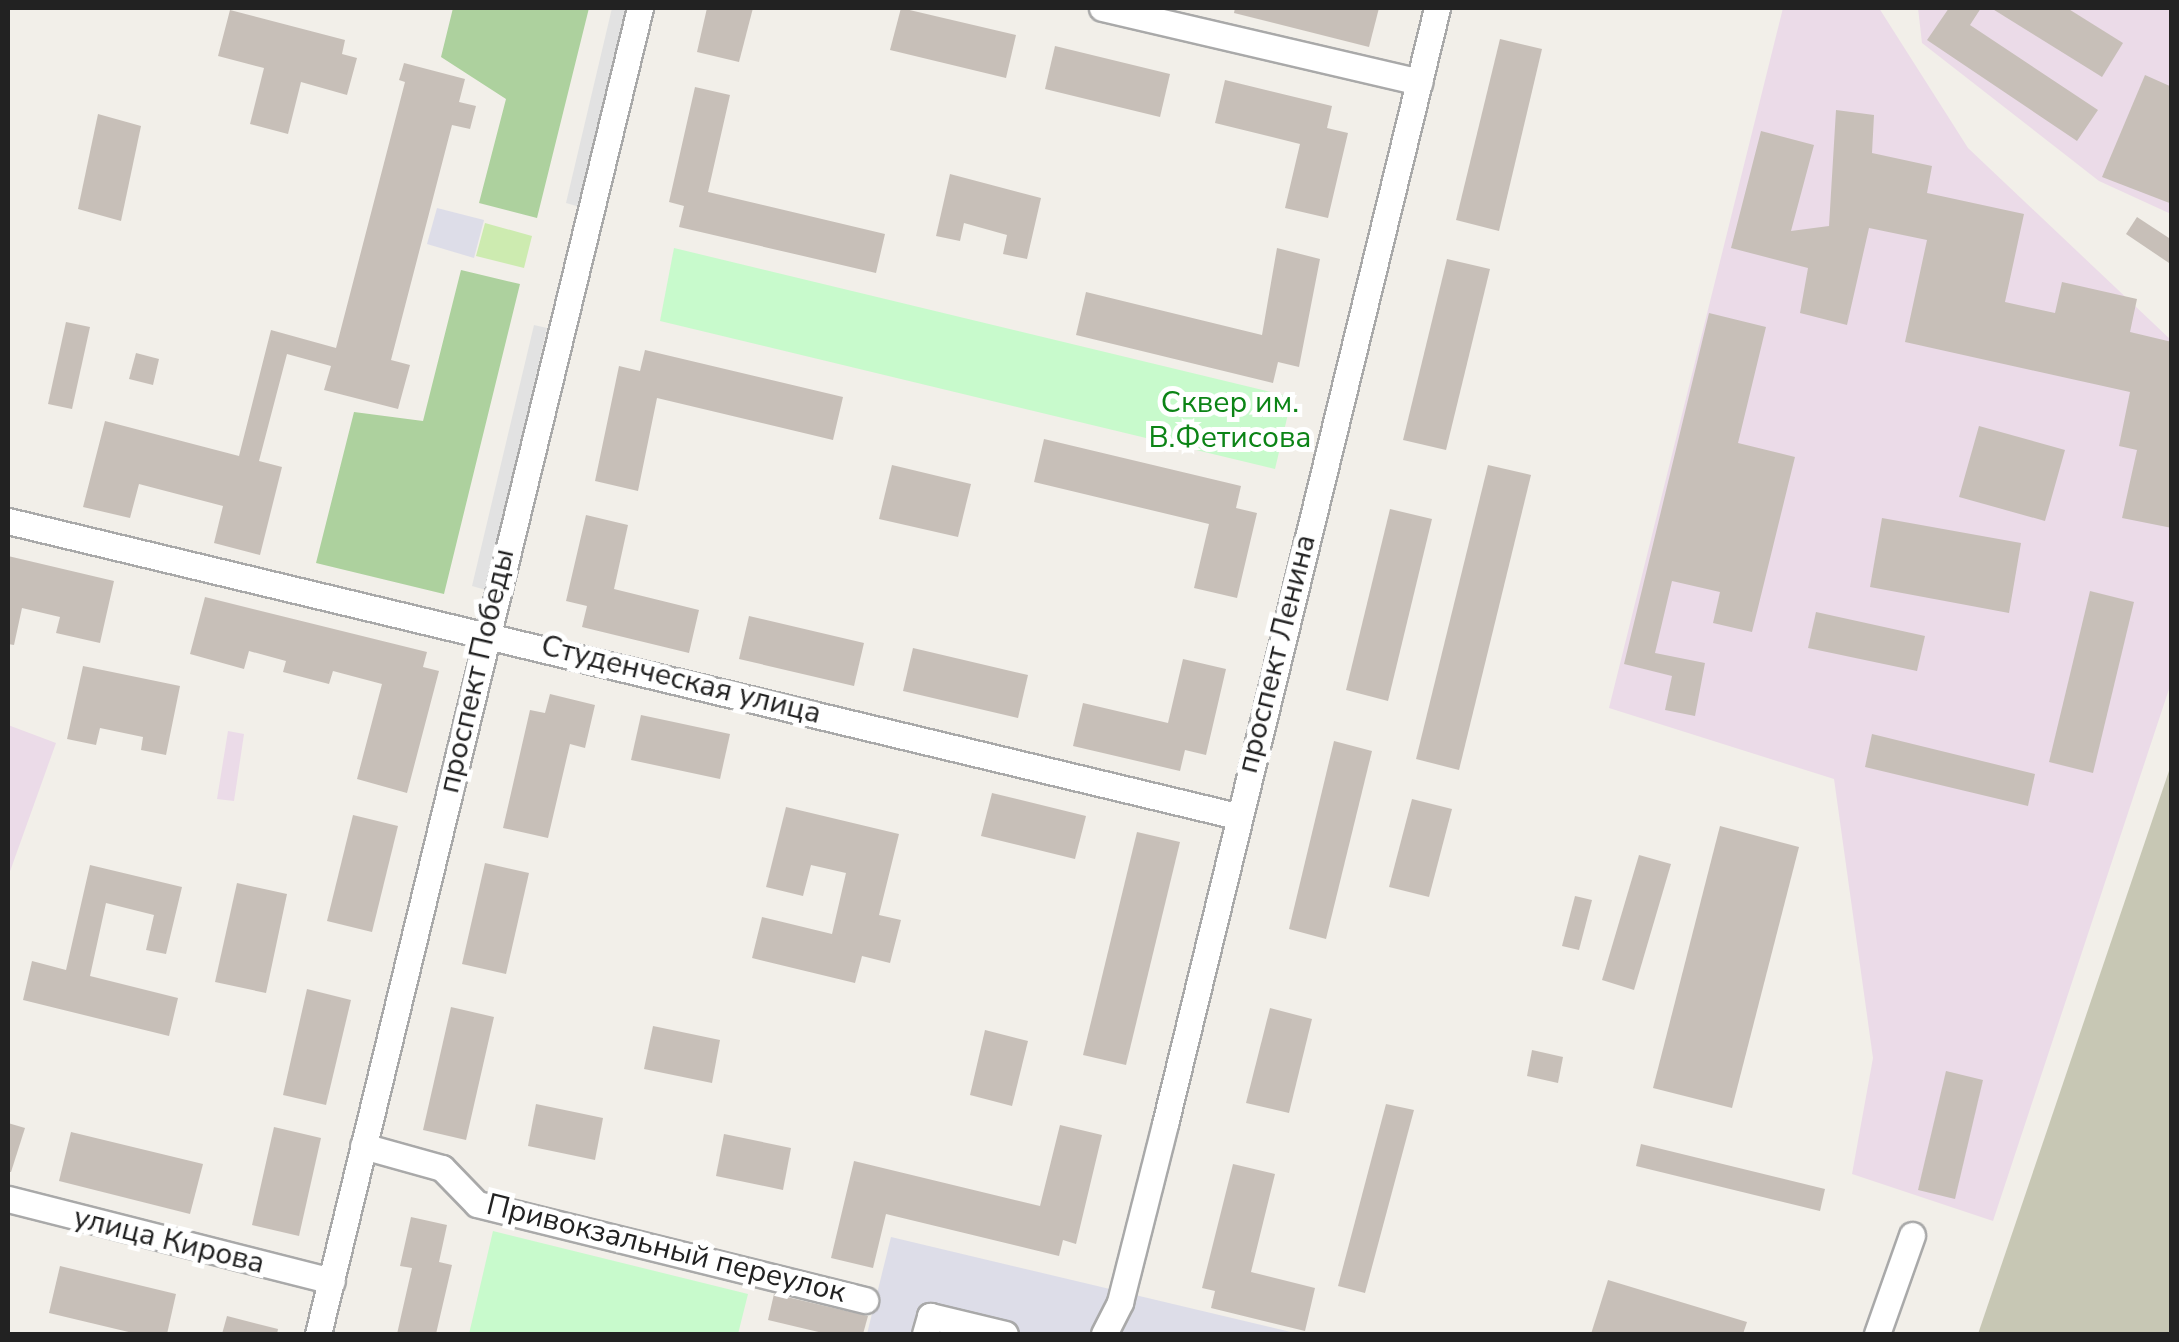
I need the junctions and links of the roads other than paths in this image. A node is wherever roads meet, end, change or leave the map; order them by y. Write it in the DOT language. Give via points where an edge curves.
graph roads {
  1 [pos="640,8"];
  2 [pos="1102,8"];
  3 [pos="1436,8"];
  4 [pos="1418,82"];
  5 [pos="8,521"];
  6 [pos="486,634"];
  7 [pos="1237,816"];
  8 [pos="363,1146"];
  9 [pos="8,1199"];
  10 [pos="1912,1235"];
  11 [pos="332,1281"];
  12 [pos="865,1300"];
  13 [pos="1120,1302"];
  14 [pos="964,1330"];
  15 [pos="318,1334"];
  16 [pos="925,1334"];
  17 [pos="1006,1334"];
  18 [pos="1104,1334"];
  19 [pos="1118,1334"];
  20 [pos="1877,1334"];
  1 -- 6 [label="street, проспект Победы"];
  2 -- 4 [label="street"];
  3 -- 4 [label="street, проспект Ленина"];
  4 -- 7 [label="street, проспект Ленина"];
  5 -- 6 [label="street, Студенческая улица"];
  6 -- 7 [label="street, Студенческая улица"];
  6 -- 8 [label="street, проспект Победы"];
  7 -- 13 [label="street, проспект Ленина"];
  8 -- 11 [label="street, проспект Победы"];
  8 -- 12 [label="street, Привокзальный переулок" via="442,1168 476,1204"];
  9 -- 11 [label="street, улица Кирова"];
  10 -- 20 [label="street"];
  11 -- 15 [label="street, проспект Победы"];
  13 -- 18 [label="street, проспект Ленина"];
  13 -- 19 [label="street, проспект Ленина"];
  14 -- 16 [label="street" via="930,1316"];
  14 -- 17 [label="street"];
}
